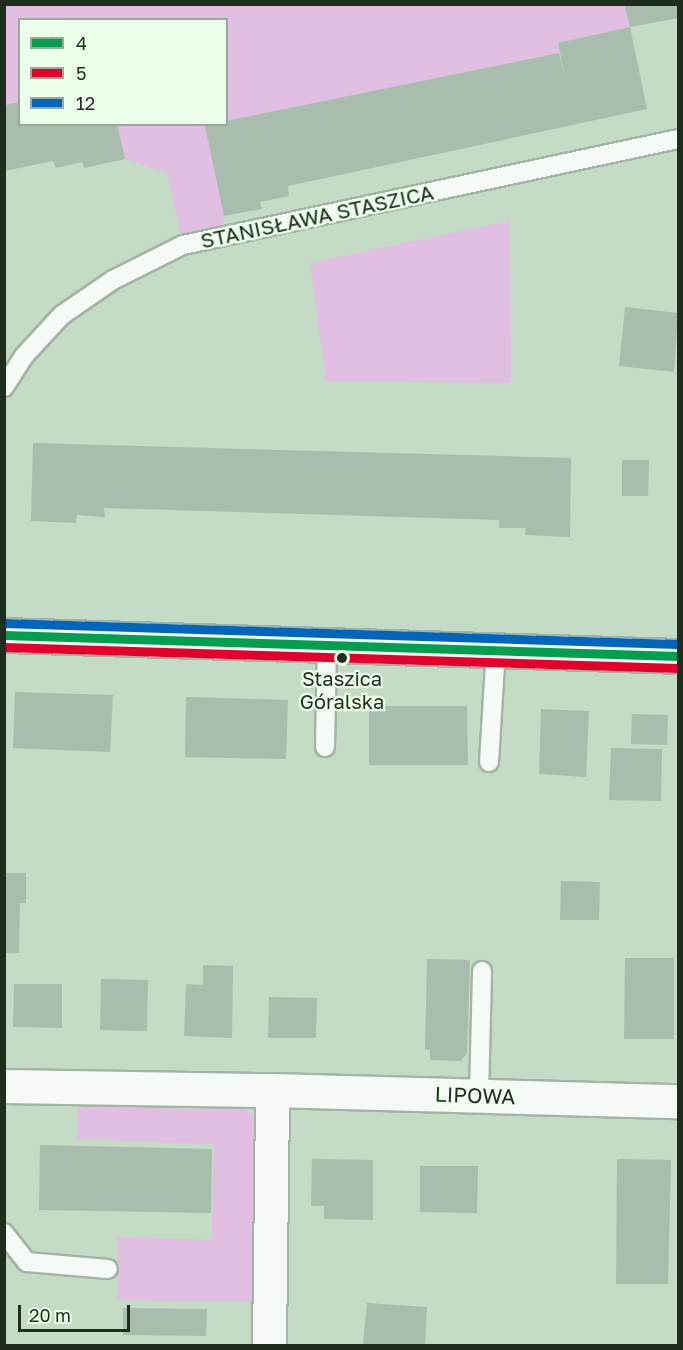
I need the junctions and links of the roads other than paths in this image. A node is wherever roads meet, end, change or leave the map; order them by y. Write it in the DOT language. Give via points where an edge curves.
graph roads {
  1 [pos="678,139"];
  2 [pos="4,387"];
  3 [pos="4,635"];
  4 [pos="327,643"];
  5 [pos="496,649"];
  6 [pos="678,656"];
  7 [pos="325,747"];
  8 [pos="489,762"];
  9 [pos="482,971"];
  10 [pos="4,1086"];
  11 [pos="272,1090"];
  12 [pos="479,1096"];
  13 [pos="678,1101"];
  14 [pos="4,1233"];
  15 [pos="108,1269"];
  16 [pos="270,1346"];
  1 -- 2 [label="lane, STANISŁAWA STASZICA" via="183,245 113,280 62,315 24,356"];
  3 -- 4 [label="street"];
  4 -- 5 [label="street"];
  4 -- 7 [label="lane"];
  5 -- 6 [label="street"];
  5 -- 8 [label="lane"];
  9 -- 12 [label="lane"];
  10 -- 11 [label="street, LIPOWA"];
  11 -- 12 [label="street, LIPOWA"];
  11 -- 16 [label="street"];
  12 -- 13 [label="street, LIPOWA"];
  14 -- 15 [label="lane" via="27,1262"];
}
